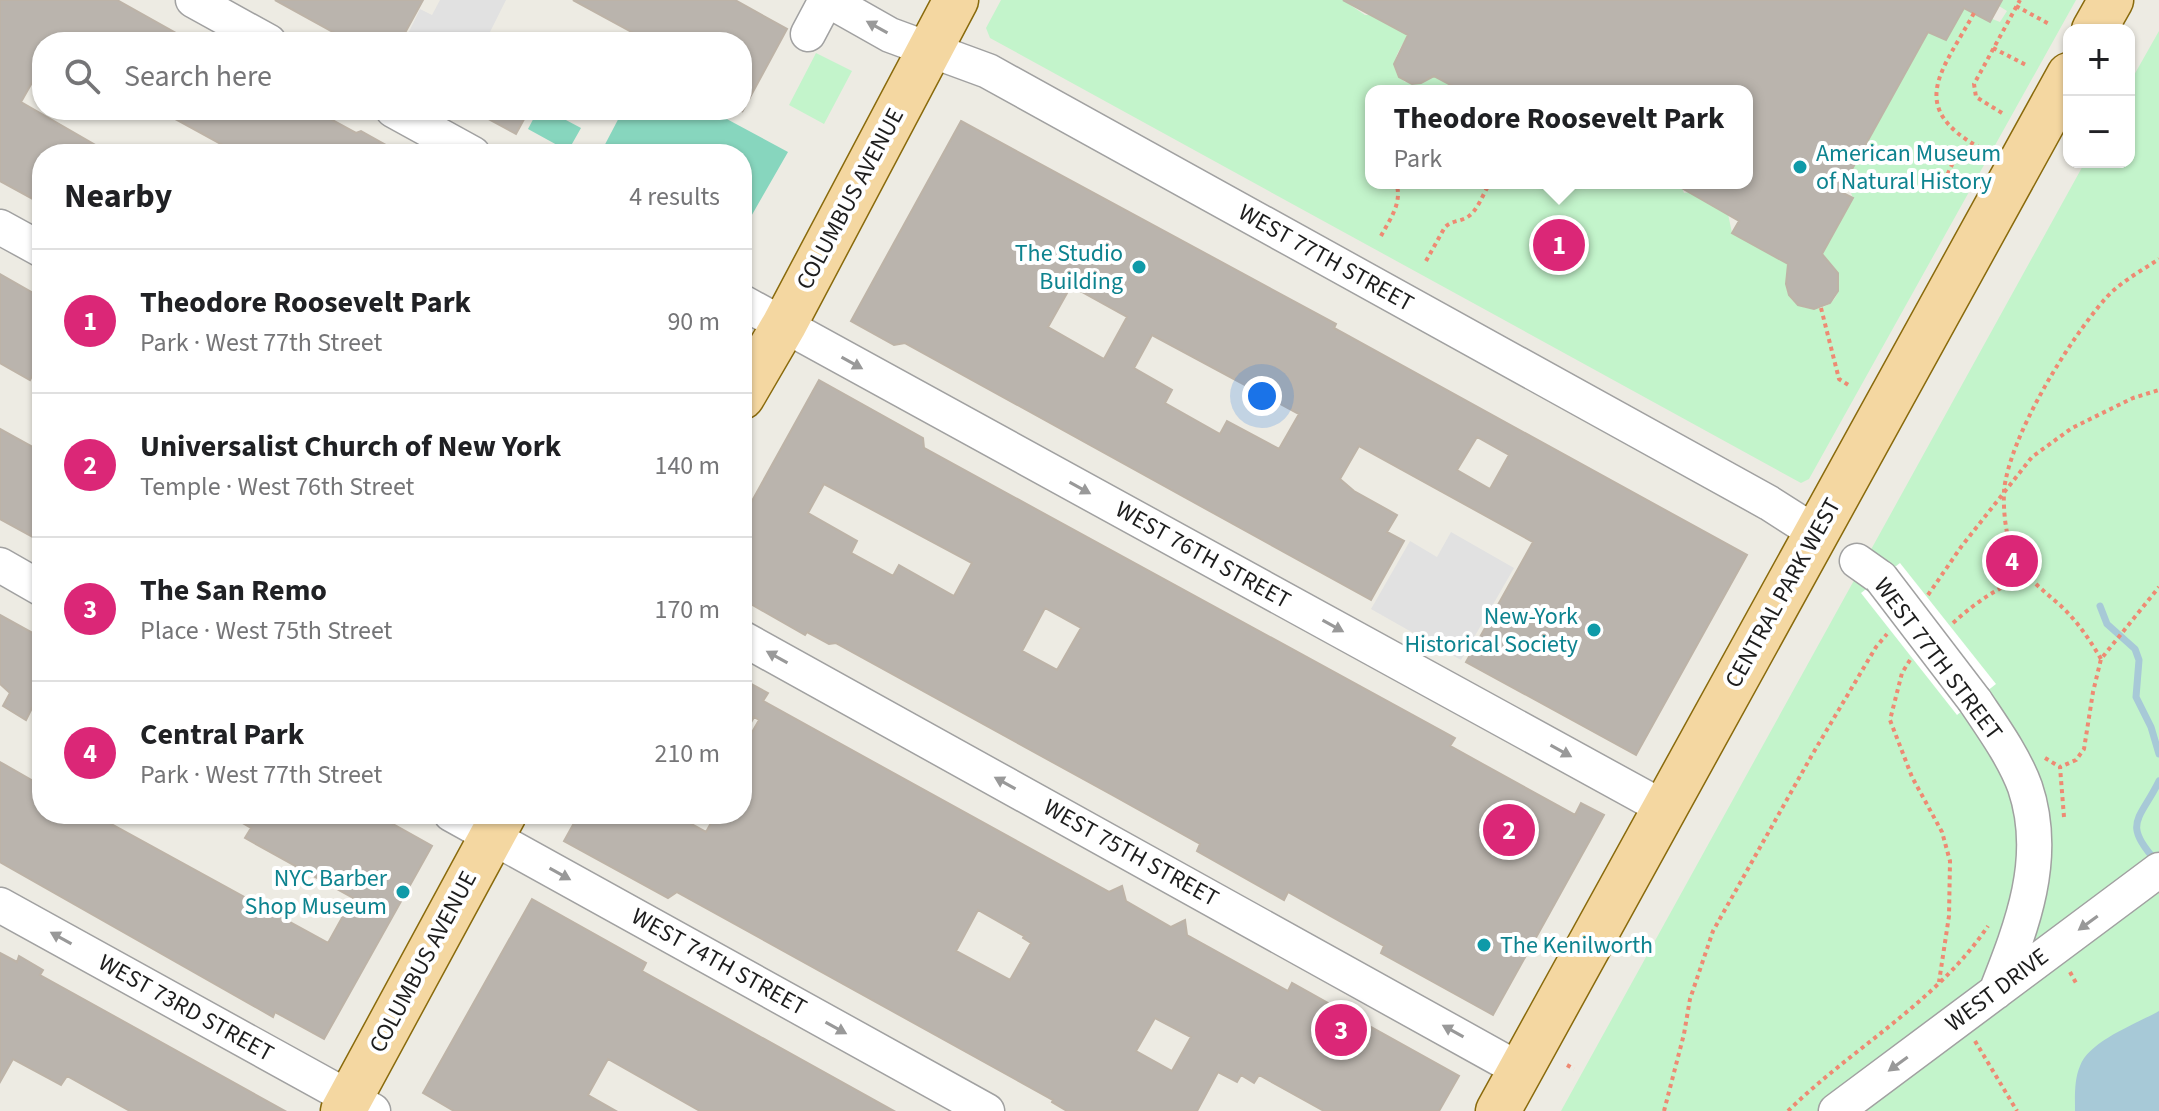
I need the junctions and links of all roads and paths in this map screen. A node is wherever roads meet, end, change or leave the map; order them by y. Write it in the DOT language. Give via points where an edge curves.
graph roads {
  1 [pos="193,0"];
  2 [pos="827,0"];
  3 [pos="956,0"];
  4 [pos="2020,0"];
  5 [pos="2111,0"];
  6 [pos="2016,6"];
  7 [pos="1974,13"];
  8 [pos="2097,24"];
  9 [pos="2051,25"];
  10 [pos="251,32"];
  11 [pos="808,34"];
  12 [pos="929,48"];
  13 [pos="1993,48"];
  14 [pos="2048,71"];
  15 [pos="2002,113"];
  16 [pos="411,120"];
  17 [pos="455,144"];
  18 [pos="1982,149"];
  19 [pos="1956,156"];
  20 [pos="1398,189"];
  21 [pos="1487,189"];
  22 [pos="1958,192"];
  23 [pos="0,227"];
  24 [pos="1381,236"];
  25 [pos="32,245"];
  26 [pos="2159,259"];
  27 [pos="1426,261"];
  28 [pos="752,307"];
  29 [pos="1821,308"];
  30 [pos="784,325"];
  31 [pos="752,380"];
  32 [pos="1850,386"];
  33 [pos="2159,390"];
  34 [pos="2004,491"];
  35 [pos="1816,533"];
  36 [pos="0,565"];
  37 [pos="1869,569"];
  38 [pos="2028,576"];
  39 [pos="32,583"];
  40 [pos="2159,587"];
  41 [pos="1927,597"];
  42 [pos="1950,626"];
  43 [pos="1888,633"];
  44 [pos="752,644"];
  45 [pos="1920,651"];
  46 [pos="2101,659"];
  47 [pos="1664,808"];
  48 [pos="2064,820"];
  49 [pos="498,825"];
  50 [pos="2155,873"];
  51 [pos="0,905"];
  52 [pos="1993,917"];
  53 [pos="1939,983"];
  54 [pos="1996,992"];
  55 [pos="1970,1034"];
  56 [pos="1567,1065"];
  57 [pos="1574,1069"];
  58 [pos="1520,1070"];
  59 [pos="2012,1105"];
  60 [pos="355,1107"];
  61 [pos="987,1111"];
  62 [pos="1498,1111"];
  63 [pos="1664,1111"];
  64 [pos="1788,1111"];
  65 [pos="1836,1111"];
  66 [pos="2007,1111"];
  67 [pos="2017,1111"];
  1 -- 10 [label="street"];
  2 -- 11 [label="street"];
  12 -- 2 [label="street, WEST 77TH STREET, one-way" via="890,35"];
  3 -- 12 [label="main road, COLUMBUS AVENUE"];
  4 -- 6 [label="path"];
  5 -- 8 [label="main road"];
  6 -- 9 [label="path"];
  6 -- 13 [label="path"];
  7 -- 18 [label="path" via="1938,81 1937,100 1952,131"];
  12 -- 30 [label="main road, COLUMBUS AVENUE"];
  12 -- 35 [label="street, WEST 77TH STREET" via="988,71"];
  13 -- 14 [label="path"];
  13 -- 15 [label="path" via="1974,90 1981,102"];
  14 -- 35 [label="main road, CENTRAL PARK WEST"];
  16 -- 17 [label="street"];
  19 -- 22 [label="path" via="1944,182"];
  20 -- 24 [label="path" via="1398,202"];
  21 -- 27 [label="path" via="1473,213 1445,227"];
  23 -- 25 [label="street"];
  26 -- 34 [label="path" via="2107,297 2078,334 2027,423"];
  28 -- 30 [label="street, WEST 76TH STREET"];
  29 -- 32 [label="path" via="1839,379"];
  30 -- 31 [label="main road, COLUMBUS AVENUE"];
  30 -- 47 [label="street, WEST 76TH STREET, one-way"];
  33 -- 34 [label="path" via="2072,428 2032,457"];
  34 -- 38 [label="path" via="2008,536"];
  34 -- 41 [label="path"];
  35 -- 47 [label="main road, CENTRAL PARK WEST"];
  36 -- 39 [label="street"];
  37 -- 54 [label="street, WEST 77TH STREET, bridge" via="1975,701 2024,785 2036,841 2033,877"];
  38 -- 42 [label="path" via="1977,601"];
  38 -- 46 [label="path" via="2076,623"];
  40 -- 46 [label="path"];
  43 -- 63 [label="path" via="1713,931 1690,999"];
  58 -- 44 [label="street, WEST 75TH STREET, one-way"];
  45 -- 53 [label="path" via="1902,673 1890,720 1950,861"];
  46 -- 48 [label="path" via="2084,749 2060,767"];
  47 -- 58 [label="main road, CENTRAL PARK WEST"];
  49 -- 60 [label="main road, COLUMBUS AVENUE"];
  49 -- 61 [label="street, WEST 74TH STREET, one-way"];
  50 -- 54 [label="street, WEST DRIVE, one-way"];
  60 -- 51 [label="street, WEST 73RD STREET, one-way"];
  52 -- 53 [label="path" via="1972,950"];
  53 -- 64 [label="path"];
  54 -- 65 [label="street, WEST DRIVE, one-way"];
  55 -- 59 [label="path"];
  56 -- 57 [label="path"];
  58 -- 62 [label="main road, CENTRAL PARK WEST"];
  59 -- 66 [label="path"];
  59 -- 67 [label="path"];
}
